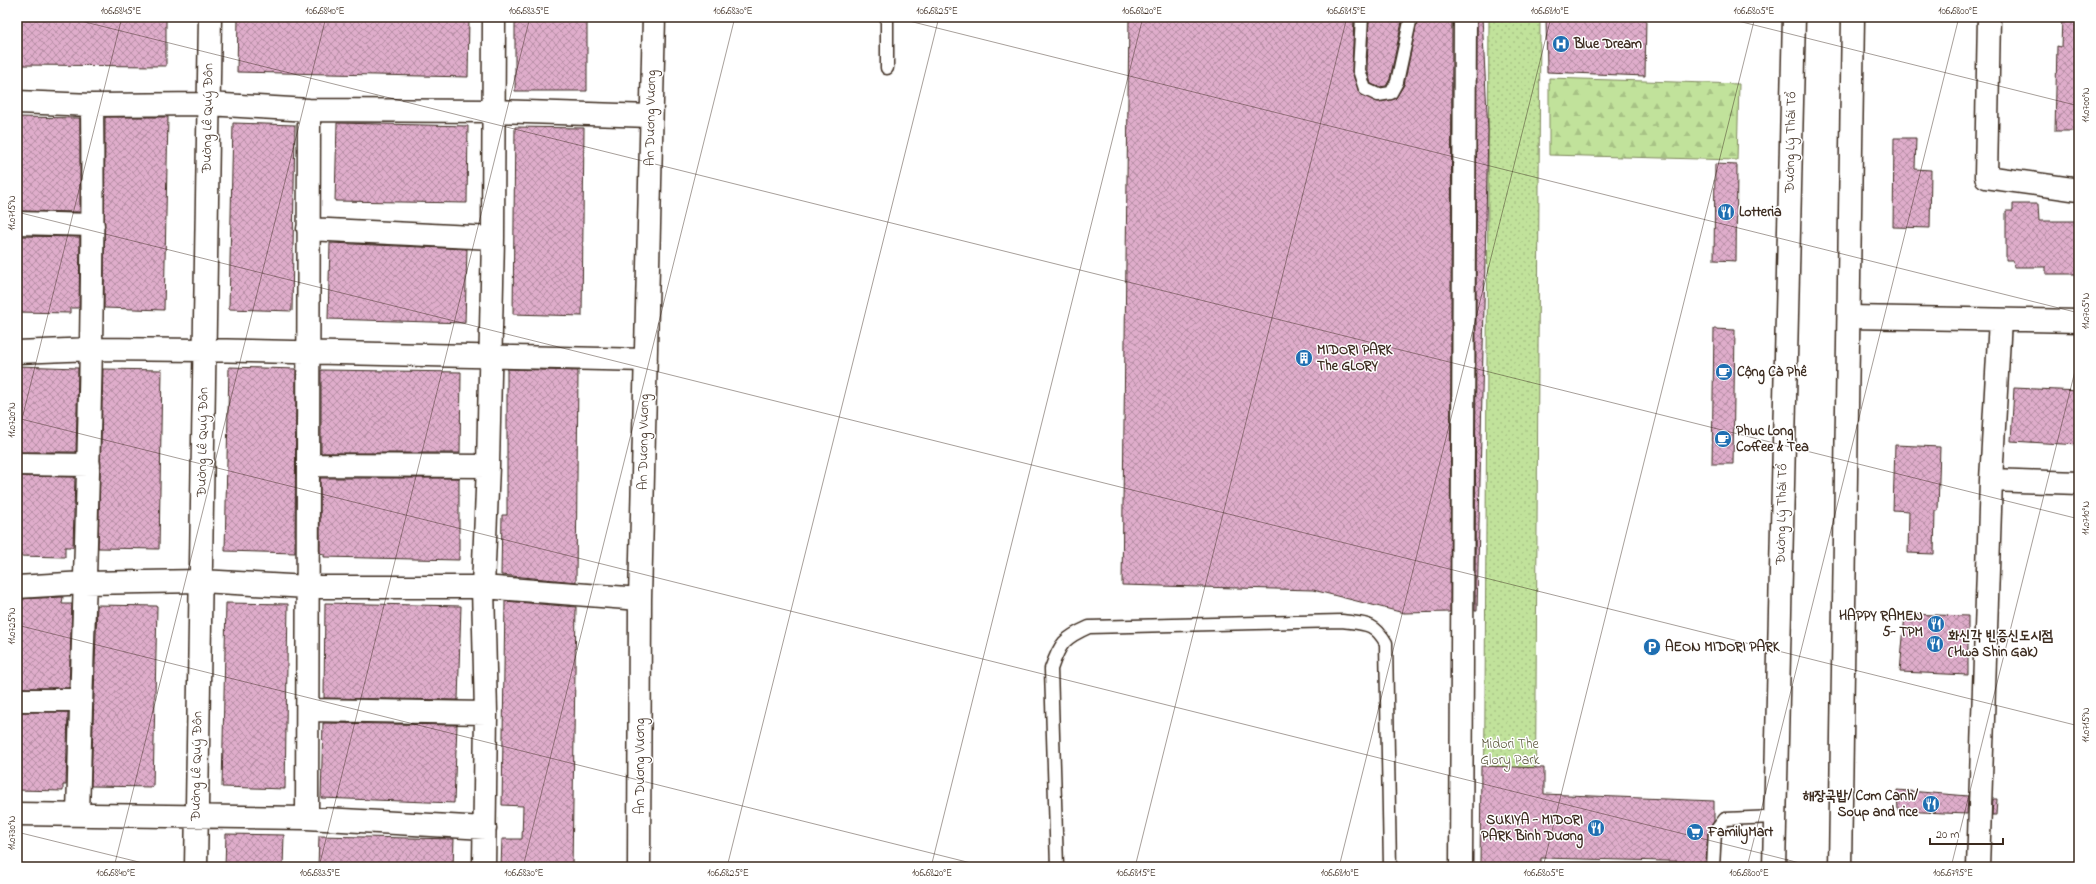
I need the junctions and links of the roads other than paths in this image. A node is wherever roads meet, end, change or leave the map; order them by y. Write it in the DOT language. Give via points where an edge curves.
graph roads {
  1 [pos="210,17"];
  2 [pos="494,17"];
  3 [pos="654,17"];
  4 [pos="887,17"];
  5 [pos="1362,17"];
  6 [pos="1411,17"];
  7 [pos="1464,17"];
  8 [pos="1794,17"];
  9 [pos="1853,17"];
  10 [pos="1989,17"];
  11 [pos="887,68"];
  12 [pos="17,102"];
  13 [pos="208,104"];
  14 [pos="92,105"];
  15 [pos="309,110"];
  16 [pos="493,111"];
  17 [pos="652,116"];
  18 [pos="2079,190"];
  19 [pos="17,223"];
  20 [pos="93,225"];
  21 [pos="308,229"];
  22 [pos="493,238"];
  23 [pos="1848,317"];
  24 [pos="2000,320"];
  25 [pos="2079,321"];
  26 [pos="92,349"];
  27 [pos="204,350"];
  28 [pos="17,352"];
  29 [pos="308,352"];
  30 [pos="490,357"];
  31 [pos="646,360"];
  32 [pos="17,464"];
  33 [pos="89,465"];
  34 [pos="308,466"];
  35 [pos="488,466"];
  36 [pos="1991,480"];
  37 [pos="2079,483"];
  38 [pos="200,581"];
  39 [pos="84,583"];
  40 [pos="17,587"];
  41 [pos="308,587"];
  42 [pos="483,587"];
  43 [pos="640,599"];
  44 [pos="17,700"];
  45 [pos="81,700"];
  46 [pos="308,710"];
  47 [pos="486,713"];
  48 [pos="17,814"];
  49 [pos="78,815"];
  50 [pos="196,816"];
  51 [pos="1775,817"];
  52 [pos="307,818"];
  53 [pos="484,828"];
  54 [pos="196,867"];
  55 [pos="484,867"];
  56 [pos="639,867"];
  57 [pos="1057,867"];
  58 [pos="1390,867"];
  59 [pos="1461,867"];
  60 [pos="1713,867"];
  61 [pos="1774,867"];
  62 [pos="1840,867"];
  63 [pos="1978,867"];
  1 -- 13 [label="street, Đường Lê Quý Đôn"];
  2 -- 16 [label="street"];
  3 -- 17 [label="street, An Dương Vương"];
  4 -- 11 [label="lane"];
  5 -- 6 [label="lane" via="1359,70 1365,89 1378,95 1391,93 1397,82"];
  7 -- 59 [label="street"];
  8 -- 51 [label="street, Đường Lý Thái Tổ"];
  9 -- 23 [label="street"];
  10 -- 18 [label="street" via="1986,177"];
  12 -- 14 [label="street"];
  13 -- 14 [label="street"];
  13 -- 15 [label="street"];
  13 -- 27 [label="street, Đường Lê Quý Đôn"];
  14 -- 20 [label="street"];
  15 -- 16 [label="street"];
  15 -- 21 [label="street"];
  16 -- 17 [label="street"];
  16 -- 22 [label="street"];
  17 -- 31 [label="street, An Dương Vương"];
  19 -- 20 [label="street"];
  20 -- 26 [label="street"];
  21 -- 22 [label="street"];
  21 -- 29 [label="street"];
  22 -- 30 [label="street"];
  23 -- 24 [label="street"];
  23 -- 62 [label="street"];
  24 -- 25 [label="street"];
  24 -- 36 [label="street"];
  26 -- 27 [label="street"];
  26 -- 28 [label="street"];
  26 -- 33 [label="street"];
  27 -- 29 [label="street"];
  27 -- 38 [label="street, Đường Lê Quý Đôn"];
  29 -- 30 [label="street"];
  29 -- 34 [label="street"];
  30 -- 31 [label="street"];
  30 -- 35 [label="street"];
  31 -- 43 [label="street, An Dương Vương"];
  32 -- 33 [label="street"];
  33 -- 39 [label="street"];
  34 -- 35 [label="street"];
  34 -- 41 [label="street"];
  35 -- 42 [label="street"];
  36 -- 37 [label="street"];
  36 -- 63 [label="street"];
  38 -- 39 [label="street"];
  38 -- 41 [label="street"];
  38 -- 50 [label="street, Đường Lê Quý Đôn"];
  39 -- 40 [label="street"];
  39 -- 45 [label="street"];
  41 -- 42 [label="street"];
  41 -- 46 [label="street"];
  42 -- 43 [label="street"];
  42 -- 47 [label="street"];
  43 -- 56 [label="street, An Dương Vương"];
  44 -- 45 [label="street"];
  45 -- 49 [label="street"];
  46 -- 47 [label="street"];
  46 -- 52 [label="street"];
  47 -- 53 [label="street"];
  48 -- 49 [label="street"];
  49 -- 50 [label="street"];
  50 -- 52 [label="street"];
  50 -- 54 [label="street, Đường Lê Quý Đôn"];
  51 -- 60 [label="lane" via="1725,819 1715,832"];
  51 -- 61 [label="street, Đường Lý Thái Tổ"];
  52 -- 53 [label="street"];
  53 -- 55 [label="street"];
  57 -- 58 [label="lane" via="1051,669 1057,651 1069,636 1089,627 1342,621 1365,624 1379,630 1386,643"];
}
